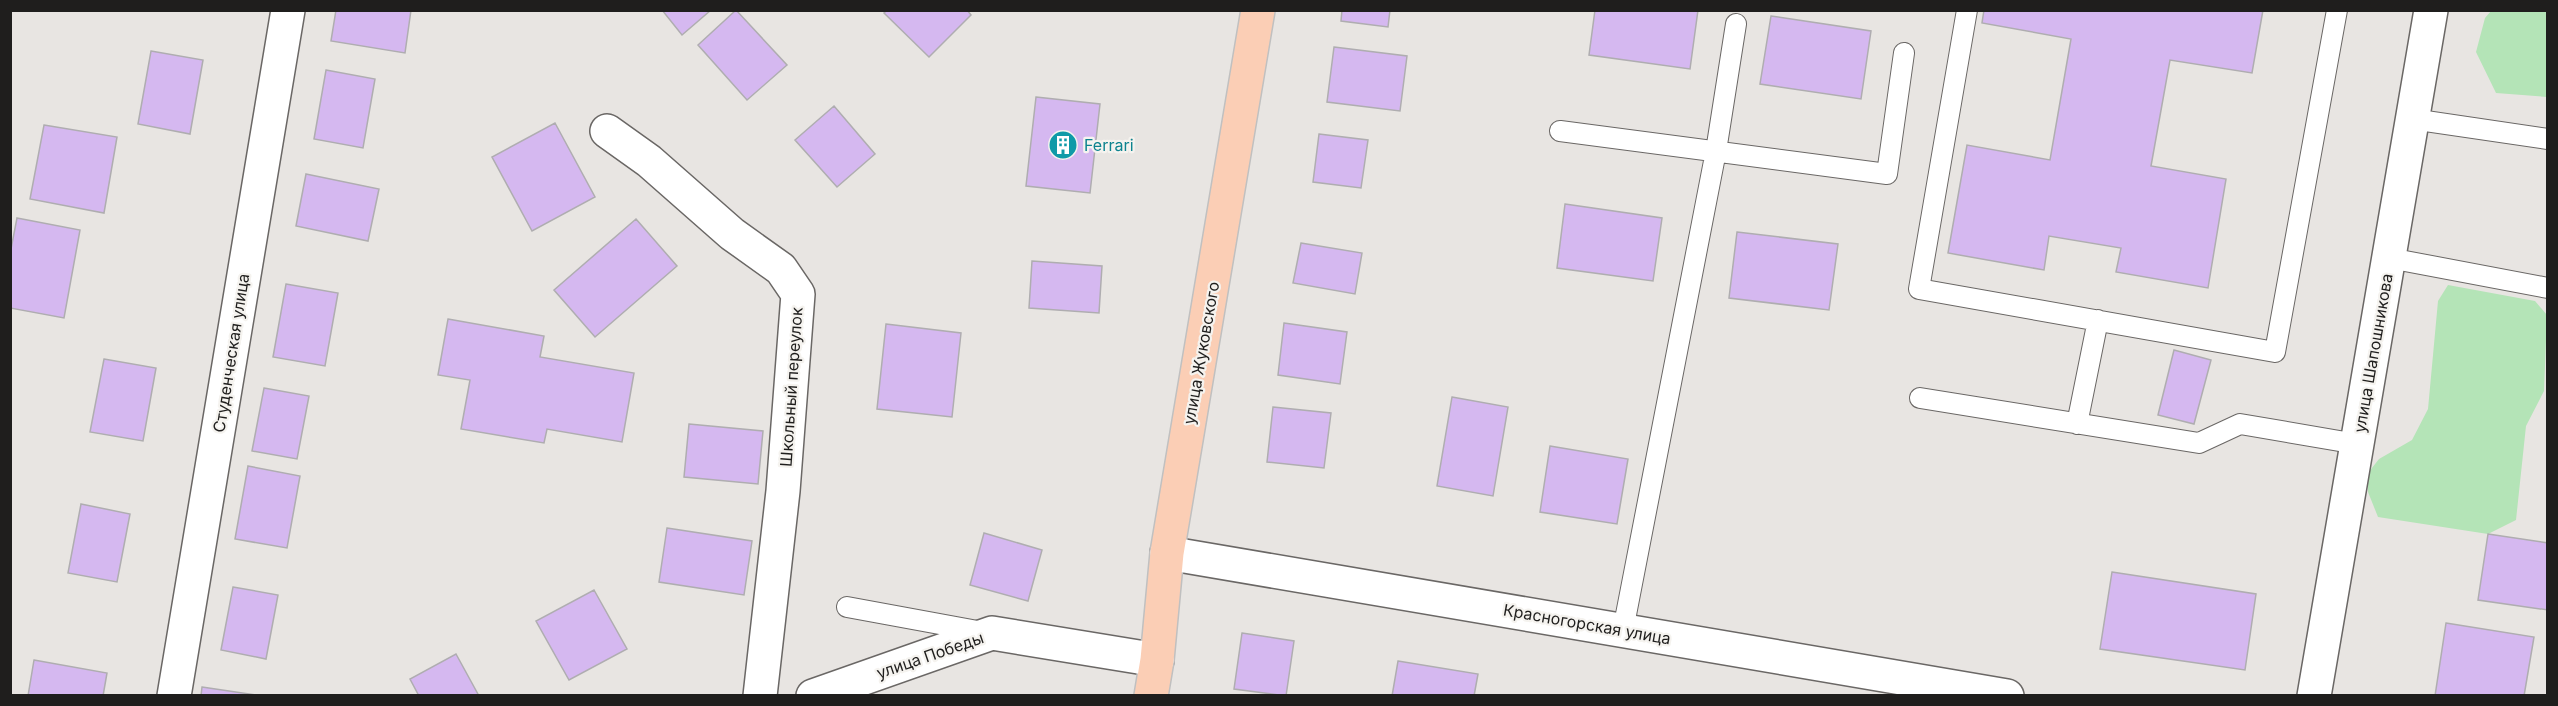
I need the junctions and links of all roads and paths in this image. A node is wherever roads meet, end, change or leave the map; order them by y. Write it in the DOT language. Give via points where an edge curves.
graph roads {
  1 [pos="288,10"];
  2 [pos="1258,10"];
  3 [pos="1967,10"];
  4 [pos="2337,10"];
  5 [pos="2431,10"];
  6 [pos="1736,24"];
  7 [pos="1904,53"];
  8 [pos="2412,119"];
  9 [pos="607,131"];
  10 [pos="1560,131"];
  11 [pos="2547,140"];
  12 [pos="1716,151"];
  13 [pos="2389,258"];
  14 [pos="2547,288"];
  15 [pos="2098,320"];
  16 [pos="1920,398"];
  17 [pos="2077,424"];
  18 [pos="2357,444"];
  19 [pos="1167,553"];
  20 [pos="847,607"];
  21 [pos="1623,630"];
  22 [pos="992,633"];
  23 [pos="1156,660"];
  24 [pos="174,696"];
  25 [pos="760,696"];
  26 [pos="813,696"];
  27 [pos="1150,696"];
  28 [pos="2007,696"];
  29 [pos="2314,696"];
  1 -- 24 [label="street, Студенческая улица"];
  2 -- 19 [label="main road, улица Жуковского"];
  3 -- 15 [label="lane" via="1919,289"];
  4 -- 15 [label="lane" via="2276,352"];
  5 -- 8 [label="street, улица Шапошникова"];
  6 -- 12 [label="lane"];
  7 -- 12 [label="lane" via="1887,174"];
  8 -- 11 [label="lane"];
  8 -- 13 [label="street, улица Шапошникова"];
  9 -- 25 [label="street, Школьный переулок" via="649,161 732,234 781,269 798,294 783,491"];
  10 -- 12 [label="lane"];
  12 -- 21 [label="lane"];
  13 -- 14 [label="lane"];
  13 -- 18 [label="street, улица Шапошникова"];
  15 -- 17 [label="lane"];
  16 -- 17 [label="lane"];
  17 -- 18 [label="lane" via="2199,443 2240,424"];
  18 -- 29 [label="street, улица Шапошникова"];
  19 -- 21 [label="street, Красногорская улица"];
  19 -- 23 [label="main road, улица Жуковского"];
  20 -- 22 [label="lane"];
  21 -- 28 [label="street, Красногорская улица"];
  22 -- 23 [label="street, улица Победы"];
  22 -- 26 [label="street, улица Победы"];
  23 -- 27 [label="main road, улица Жуковского"];
}
